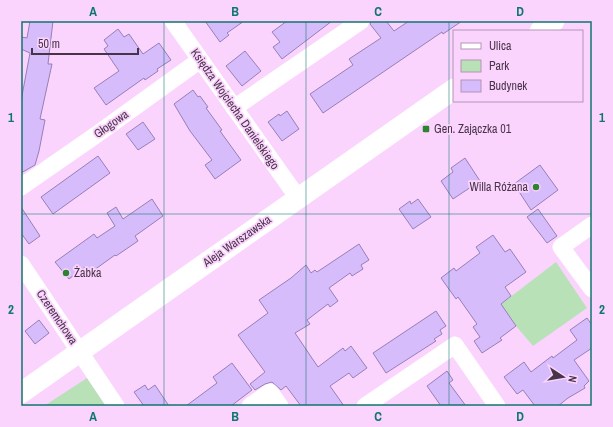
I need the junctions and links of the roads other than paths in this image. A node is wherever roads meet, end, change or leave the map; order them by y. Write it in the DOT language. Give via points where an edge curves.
graph roads {
  1 [pos="173,21"];
  2 [pos="361,21"];
  3 [pos="554,21"];
  4 [pos="541,30"];
  5 [pos="200,60"];
  6 [pos="453,90"];
  7 [pos="234,108"];
  8 [pos="21,186"];
  9 [pos="298,198"];
  10 [pos="592,225"];
  11 [pos="21,264"];
  12 [pos="592,289"];
  13 [pos="80,352"];
  14 [pos="21,393"];
  15 [pos="116,406"];
  16 [pos="250,406"];
  17 [pos="280,406"];
  18 [pos="365,406"];
  19 [pos="497,406"];
  1 -- 5 [label="street, Księdza Wojciecha Danielskiego"];
  2 -- 7 [label="street"];
  3 -- 4 [label="street"];
  5 -- 7 [label="street, Księdza Wojciecha Danielskiego"];
  5 -- 8 [label="street, Głogowa"];
  6 -- 9 [label="street, Aleja Warszawska"];
  7 -- 9 [label="street, Księdza Wojciecha Danielskiego"];
  9 -- 13 [label="street, Aleja Warszawska"];
  10 -- 12 [label="street" via="561,247"];
  11 -- 13 [label="street, Czeremchowa"];
  13 -- 14 [label="street, Aleja Warszawska"];
  13 -- 15 [label="street, Czeremchowa"];
  16 -- 17 [label="street" via="270,392"];
  18 -- 19 [label="street" via="455,345"];
}
